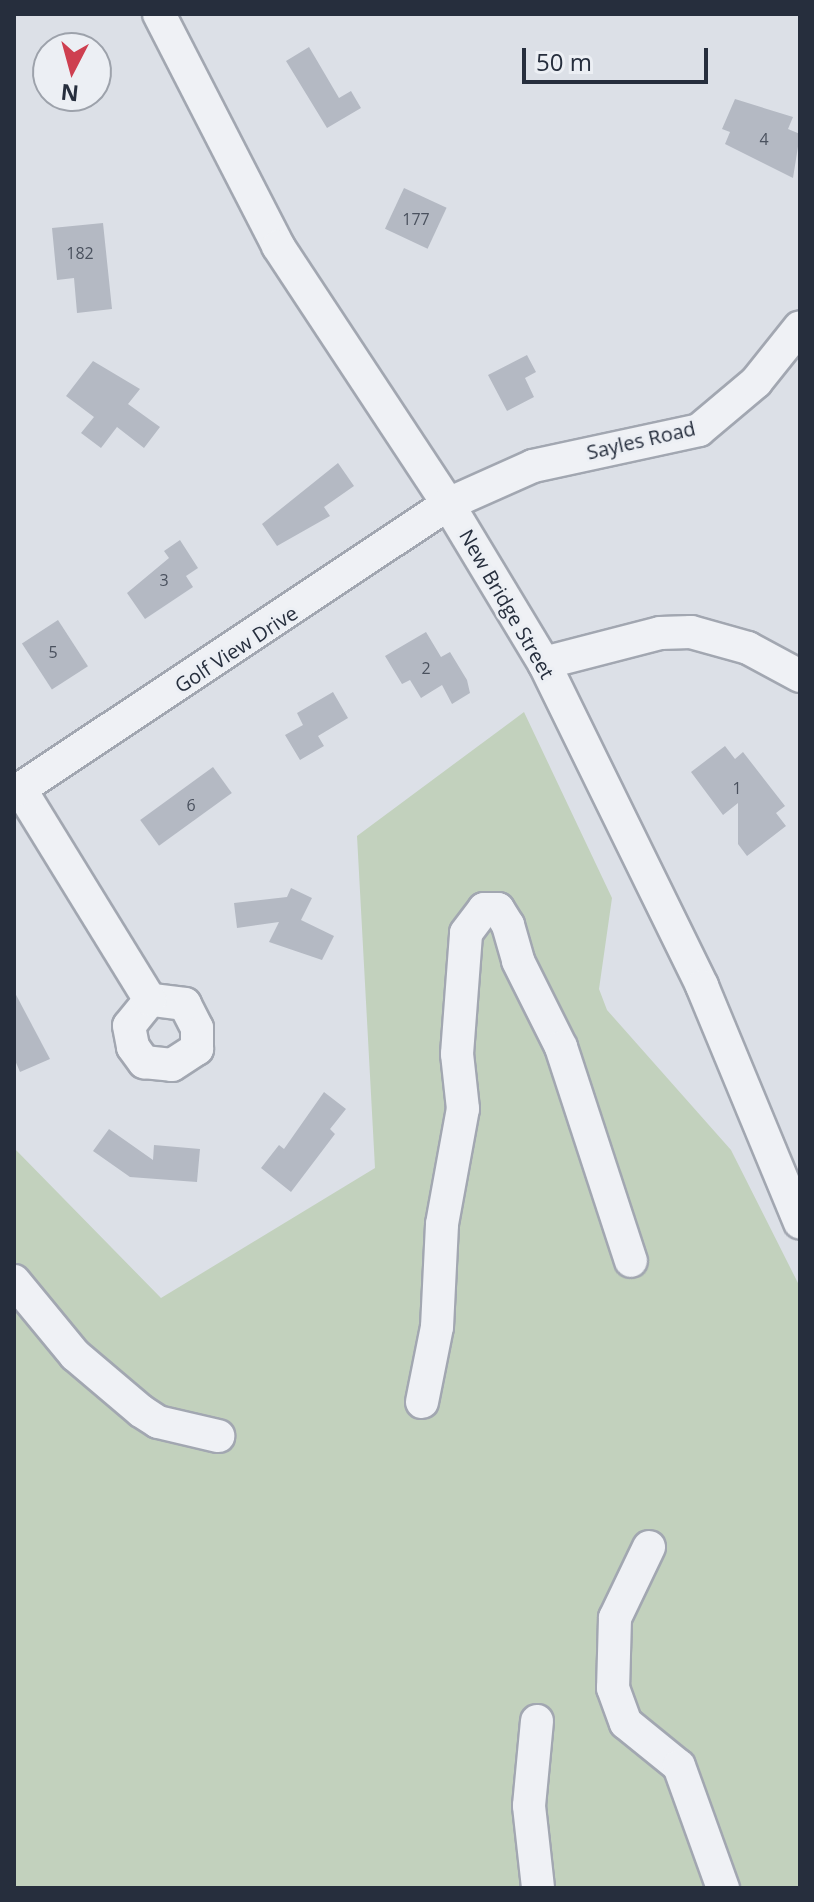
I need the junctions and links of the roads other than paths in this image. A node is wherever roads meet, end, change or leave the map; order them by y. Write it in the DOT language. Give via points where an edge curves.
graph roads {
  1 [pos="159,14"];
  2 [pos="800,327"];
  3 [pos="448,504"];
  4 [pos="544,663"];
  5 [pos="800,676"];
  6 [pos="17,785"];
  7 [pos="150,1000"];
  8 [pos="800,1223"];
  9 [pos="631,1261"];
  10 [pos="14,1281"];
  11 [pos="422,1402"];
  12 [pos="218,1436"];
  13 [pos="649,1547"];
  14 [pos="537,1721"];
  15 [pos="538,1888"];
  16 [pos="723,1888"];
  1 -- 3 [label="street, New Bridge Street" via="278,246"];
  2 -- 3 [label="street, Sayles Road" via="756,382 699,430 533,466"];
  3 -- 4 [label="street, New Bridge Street"];
  3 -- 6 [label="street, Golf View Drive"];
  4 -- 5 [label="street" via="660,633 691,632 748,648"];
  4 -- 8 [label="street, New Bridge Street" via="683,945"];
  6 -- 7 [label="street, Golf View Drive"];
  9 -- 11 [label="street" via="549,1018 518,961 508,925 498,909 484,909 466,933 457,1054 463,1109 442,1224 437,1327"];
  10 -- 12 [label="street" via="75,1355 141,1411 158,1422"];
  13 -- 16 [label="street" via="615,1618 613,1688 626,1723 679,1766"];
  14 -- 15 [label="street" via="529,1806"];
}
